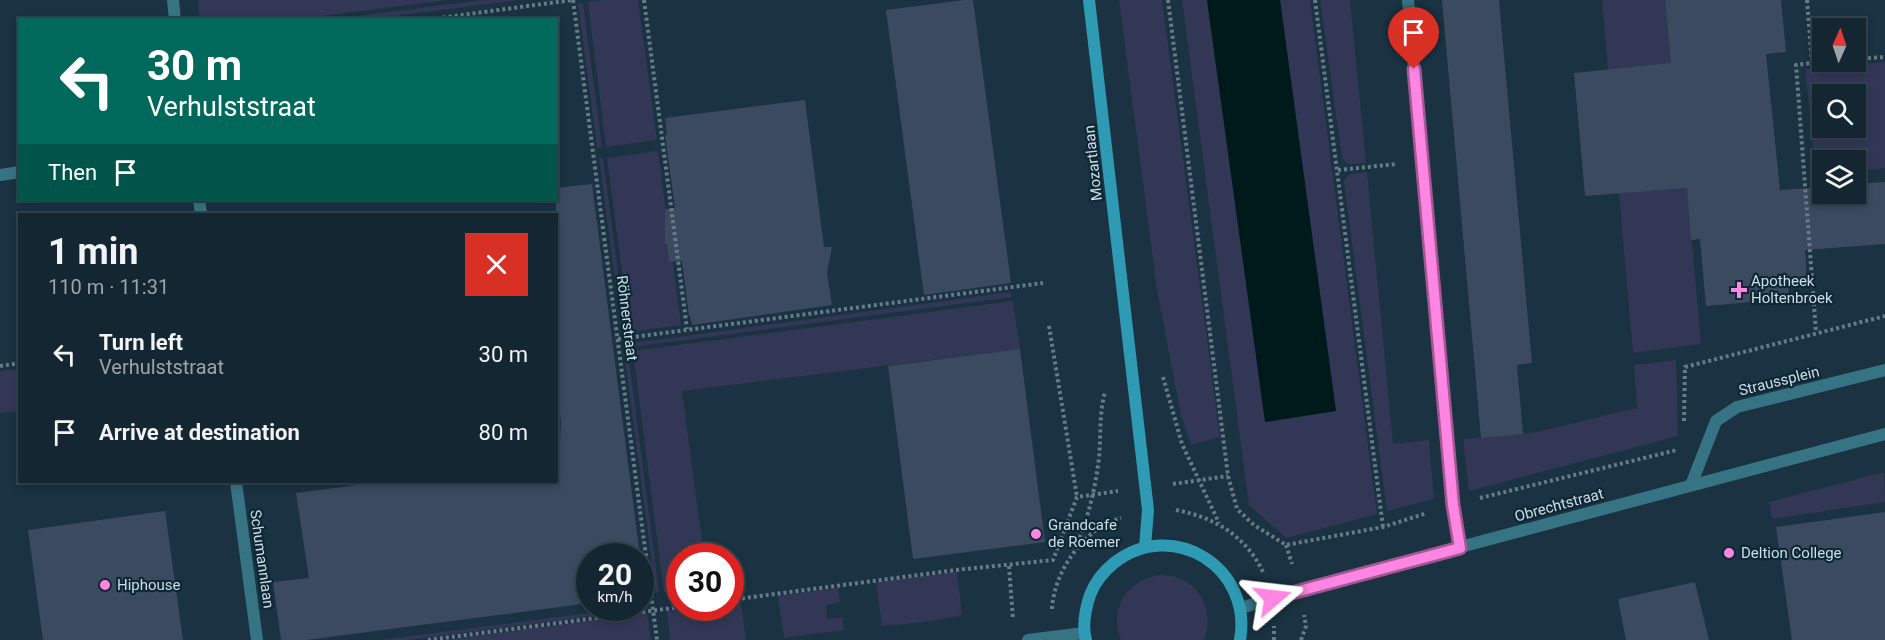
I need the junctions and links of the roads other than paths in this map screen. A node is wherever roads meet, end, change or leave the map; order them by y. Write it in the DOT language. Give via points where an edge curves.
graph roads {
  1 [pos="173,0"];
  2 [pos="1089,0"];
  3 [pos="1408,0"];
  4 [pos="175,18"];
  5 [pos="18,172"];
  6 [pos="0,174"];
  7 [pos="1885,370"];
  8 [pos="1885,434"];
  9 [pos="236,483"];
  10 [pos="1691,485"];
  11 [pos="1145,547"];
  12 [pos="1460,548"];
  13 [pos="1241,608"];
  14 [pos="1085,636"];
  15 [pos="257,640"];
  16 [pos="1028,640"];
  17 [pos="1240,640"];
  1 -- 4 [label="street"];
  2 -- 11 [label="street, Mozartlaan" via="1148,510"];
  3 -- 12 [label="street"];
  5 -- 6 [label="street"];
  7 -- 10 [label="street, Straussplein" via="1737,407 1716,421"];
  8 -- 10 [label="street, Obrechtstraat"];
  9 -- 15 [label="street, Schumannlaan"];
  10 -- 12 [label="street, Obrechtstraat"];
  11 -- 13 [label="street" via="1170,545 1195,551 1216,565 1232,585"];
  11 -- 14 [label="street" via="1124,555 1106,569 1093,588 1085,610"];
  12 -- 13 [label="street, Obrechtstraat"];
  13 -- 17 [label="street"];
  14 -- 16 [label="street"];
}
